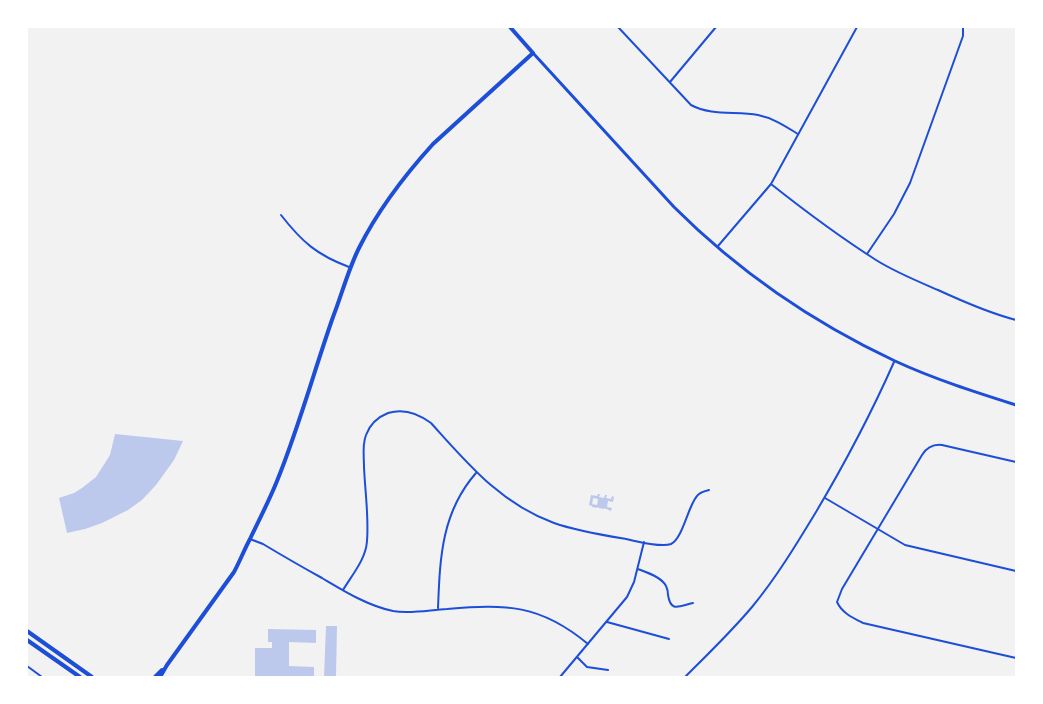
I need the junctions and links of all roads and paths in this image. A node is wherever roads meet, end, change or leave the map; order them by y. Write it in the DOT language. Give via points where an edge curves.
graph roads {
  1 [pos="510,27"];
  2 [pos="618,27"];
  3 [pos="716,27"];
  4 [pos="857,27"];
  5 [pos="964,28"];
  6 [pos="533,54"];
  7 [pos="670,82"];
  8 [pos="799,134"];
  9 [pos="771,184"];
  10 [pos="281,216"];
  11 [pos="718,246"];
  12 [pos="867,254"];
  13 [pos="351,267"];
  14 [pos="1016,320"];
  15 [pos="895,361"];
  16 [pos="1016,405"];
  17 [pos="1016,462"];
  18 [pos="476,473"];
  19 [pos="709,490"];
  20 [pos="824,498"];
  21 [pos="878,530"];
  22 [pos="250,539"];
  23 [pos="644,542"];
  24 [pos="638,569"];
  25 [pos="1016,571"];
  26 [pos="342,590"];
  27 [pos="693,603"];
  28 [pos="438,610"];
  29 [pos="608,622"];
  30 [pos="27,631"];
  31 [pos="669,639"];
  32 [pos="27,640"];
  33 [pos="588,644"];
  34 [pos="577,657"];
  35 [pos="1016,658"];
  36 [pos="167,665"];
  37 [pos="27,666"];
  38 [pos="608,670"];
  39 [pos="42,677"];
  40 [pos="80,677"];
  41 [pos="92,677"];
  42 [pos="155,677"];
  43 [pos="160,677"];
  44 [pos="560,677"];
  45 [pos="685,677"];
  1 -- 6 [label="main road"];
  2 -- 7 [label="street"];
  3 -- 7 [label="street"];
  4 -- 8 [label="street"];
  5 -- 12 [label="street" via="910,183"];
  6 -- 11 [label="street" via="674,207"];
  6 -- 13 [label="main road" via="419,160 380,212"];
  7 -- 8 [label="street" via="696,107 761,116"];
  8 -- 9 [label="street"];
  9 -- 11 [label="street"];
  9 -- 12 [label="street"];
  10 -- 13 [label="street" via="312,249"];
  11 -- 15 [label="street" via="803,310"];
  12 -- 14 [label="street" via="924,284"];
  13 -- 22 [label="main road" via="277,480"];
  15 -- 16 [label="street"];
  15 -- 20 [label="street"];
  17 -- 21 [label="street" via="942,445 930,446"];
  18 -- 23 [label="street" via="506,498 554,523"];
  18 -- 26 [label="street" via="425,418 402,411 377,419 364,443 367,542 361,561"];
  18 -- 28 [label="street" via="459,497 446,529"];
  19 -- 23 [label="street" via="697,496 675,541 666,545"];
  20 -- 21 [label="street"];
  20 -- 45 [label="street" via="764,591"];
  21 -- 25 [label="street" via="914,548"];
  21 -- 35 [label="street" via="838,598 840,609 863,623"];
  22 -- 26 [label="street"];
  22 -- 36 [label="main road" via="234,572"];
  23 -- 24 [label="street"];
  24 -- 27 [label="street" via="665,583 672,606"];
  24 -- 29 [label="street" via="627,597"];
  26 -- 28 [label="street" via="393,611"];
  28 -- 33 [label="street" via="496,606 525,610 572,630"];
  29 -- 31 [label="street"];
  29 -- 33 [label="street"];
  30 -- 41 [label="main road"];
  32 -- 40 [label="main road"];
  33 -- 34 [label="street"];
  34 -- 38 [label="street" via="587,666"];
  34 -- 44 [label="street"];
  36 -- 42 [label="main road"];
  36 -- 43 [label="main road"];
  37 -- 39 [label="street"];
}
